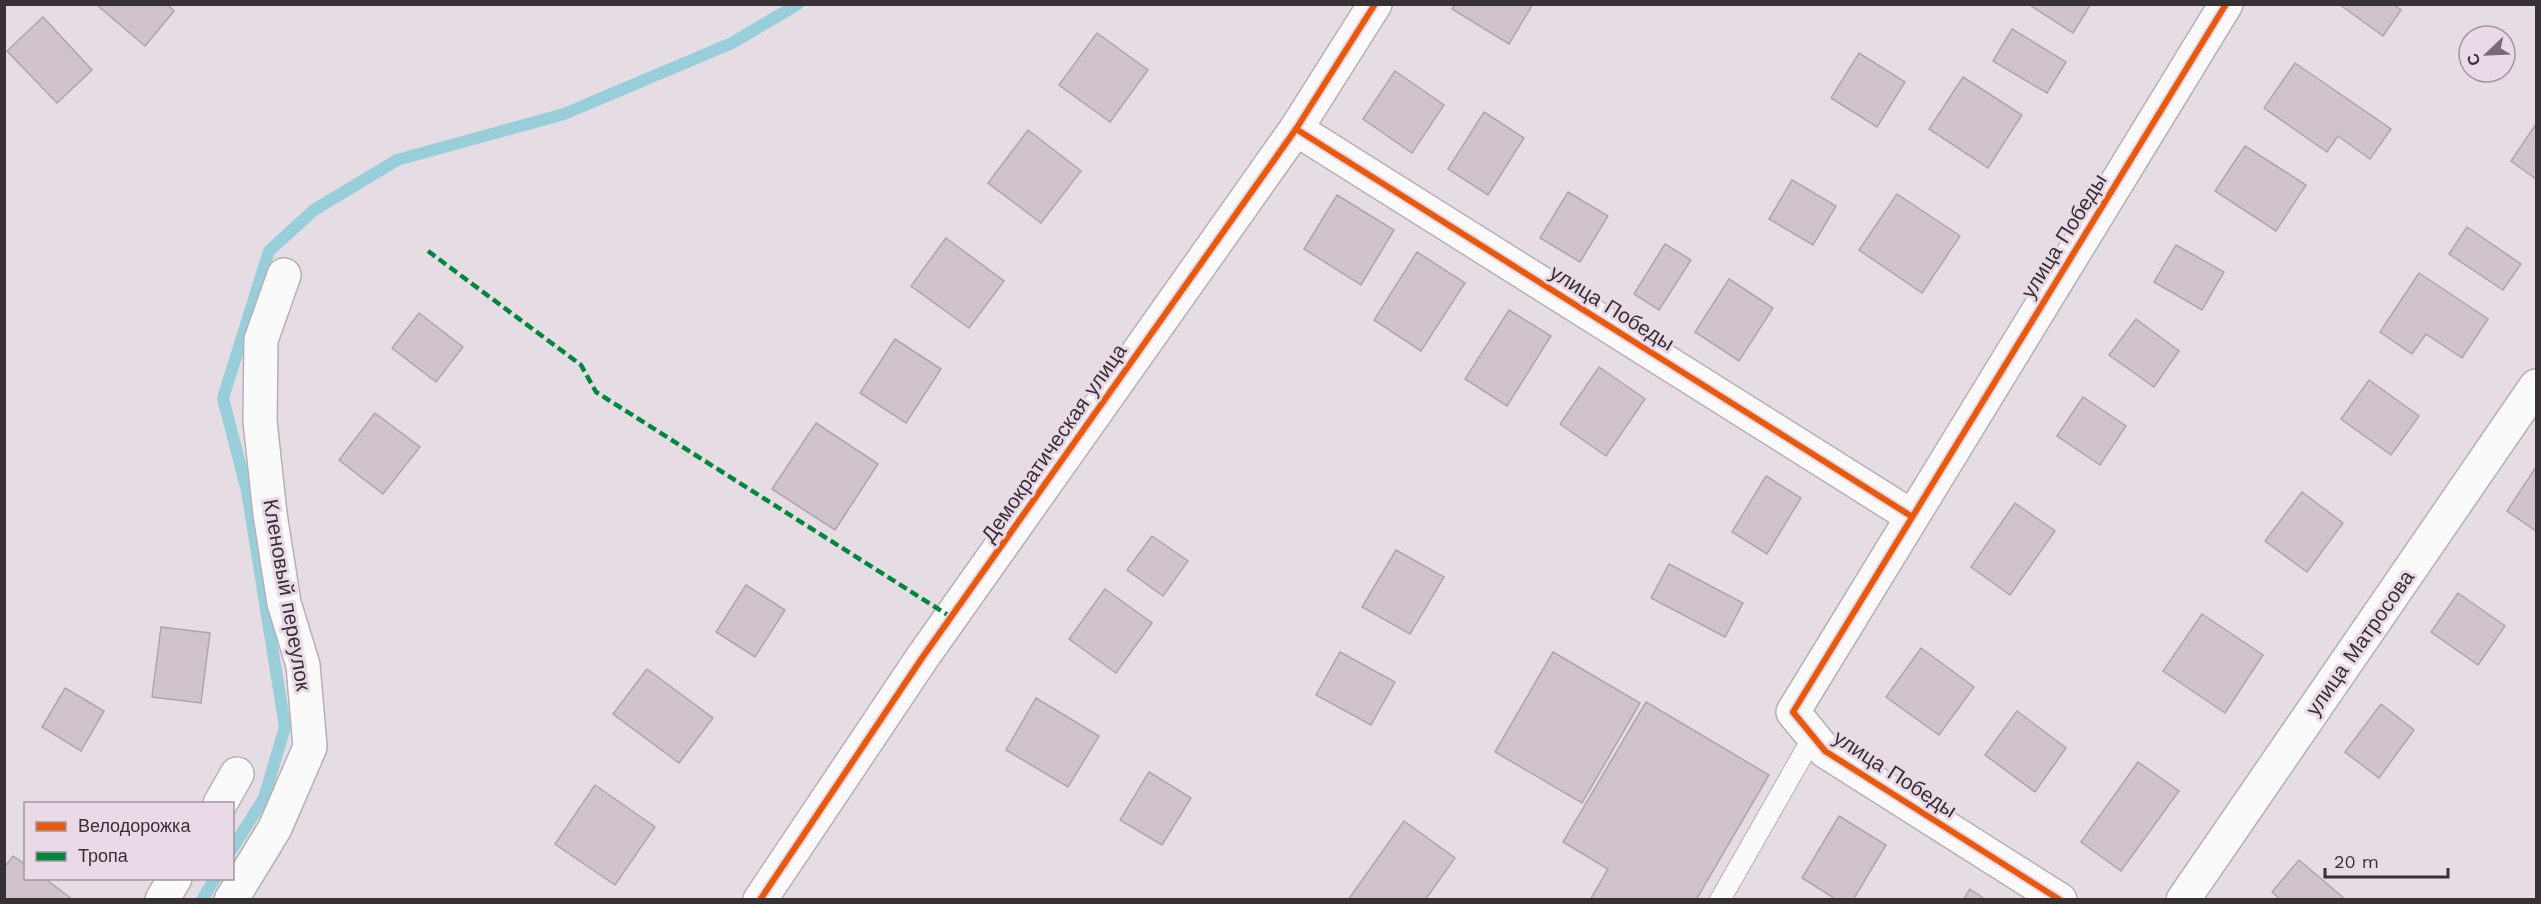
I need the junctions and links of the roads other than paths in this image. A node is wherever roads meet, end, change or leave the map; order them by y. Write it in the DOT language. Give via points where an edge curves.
graph roads {
  1 [pos="1374,4"];
  2 [pos="2226,4"];
  3 [pos="1296,129"];
  4 [pos="284,276"];
  5 [pos="2536,386"];
  6 [pos="1911,516"];
  7 [pos="1814,737"];
  8 [pos="237,774"];
  9 [pos="221,802"];
  10 [pos="174,880"];
  11 [pos="162,900"];
  12 [pos="231,900"];
  13 [pos="760,900"];
  14 [pos="1720,900"];
  15 [pos="2060,900"];
  16 [pos="2183,900"];
  1 -- 3 [label="street, Демократическая улица"];
  2 -- 6 [label="street, улица Победы"];
  3 -- 6 [label="street, улица Победы"];
  3 -- 13 [label="street, Демократическая улица" via="922,658"];
  4 -- 12 [label="street, Кленовый переулок" via="261,340 260,421 284,603 303,665 310,747 275,828"];
  5 -- 16 [label="street, улица Матросова"];
  6 -- 7 [label="street, улица Победы" via="1793,712"];
  7 -- 14 [label="lane"];
  7 -- 15 [label="street, улица Победы" via="1825,751"];
  8 -- 9 [label="street"];
  10 -- 11 [label="street"];
}
